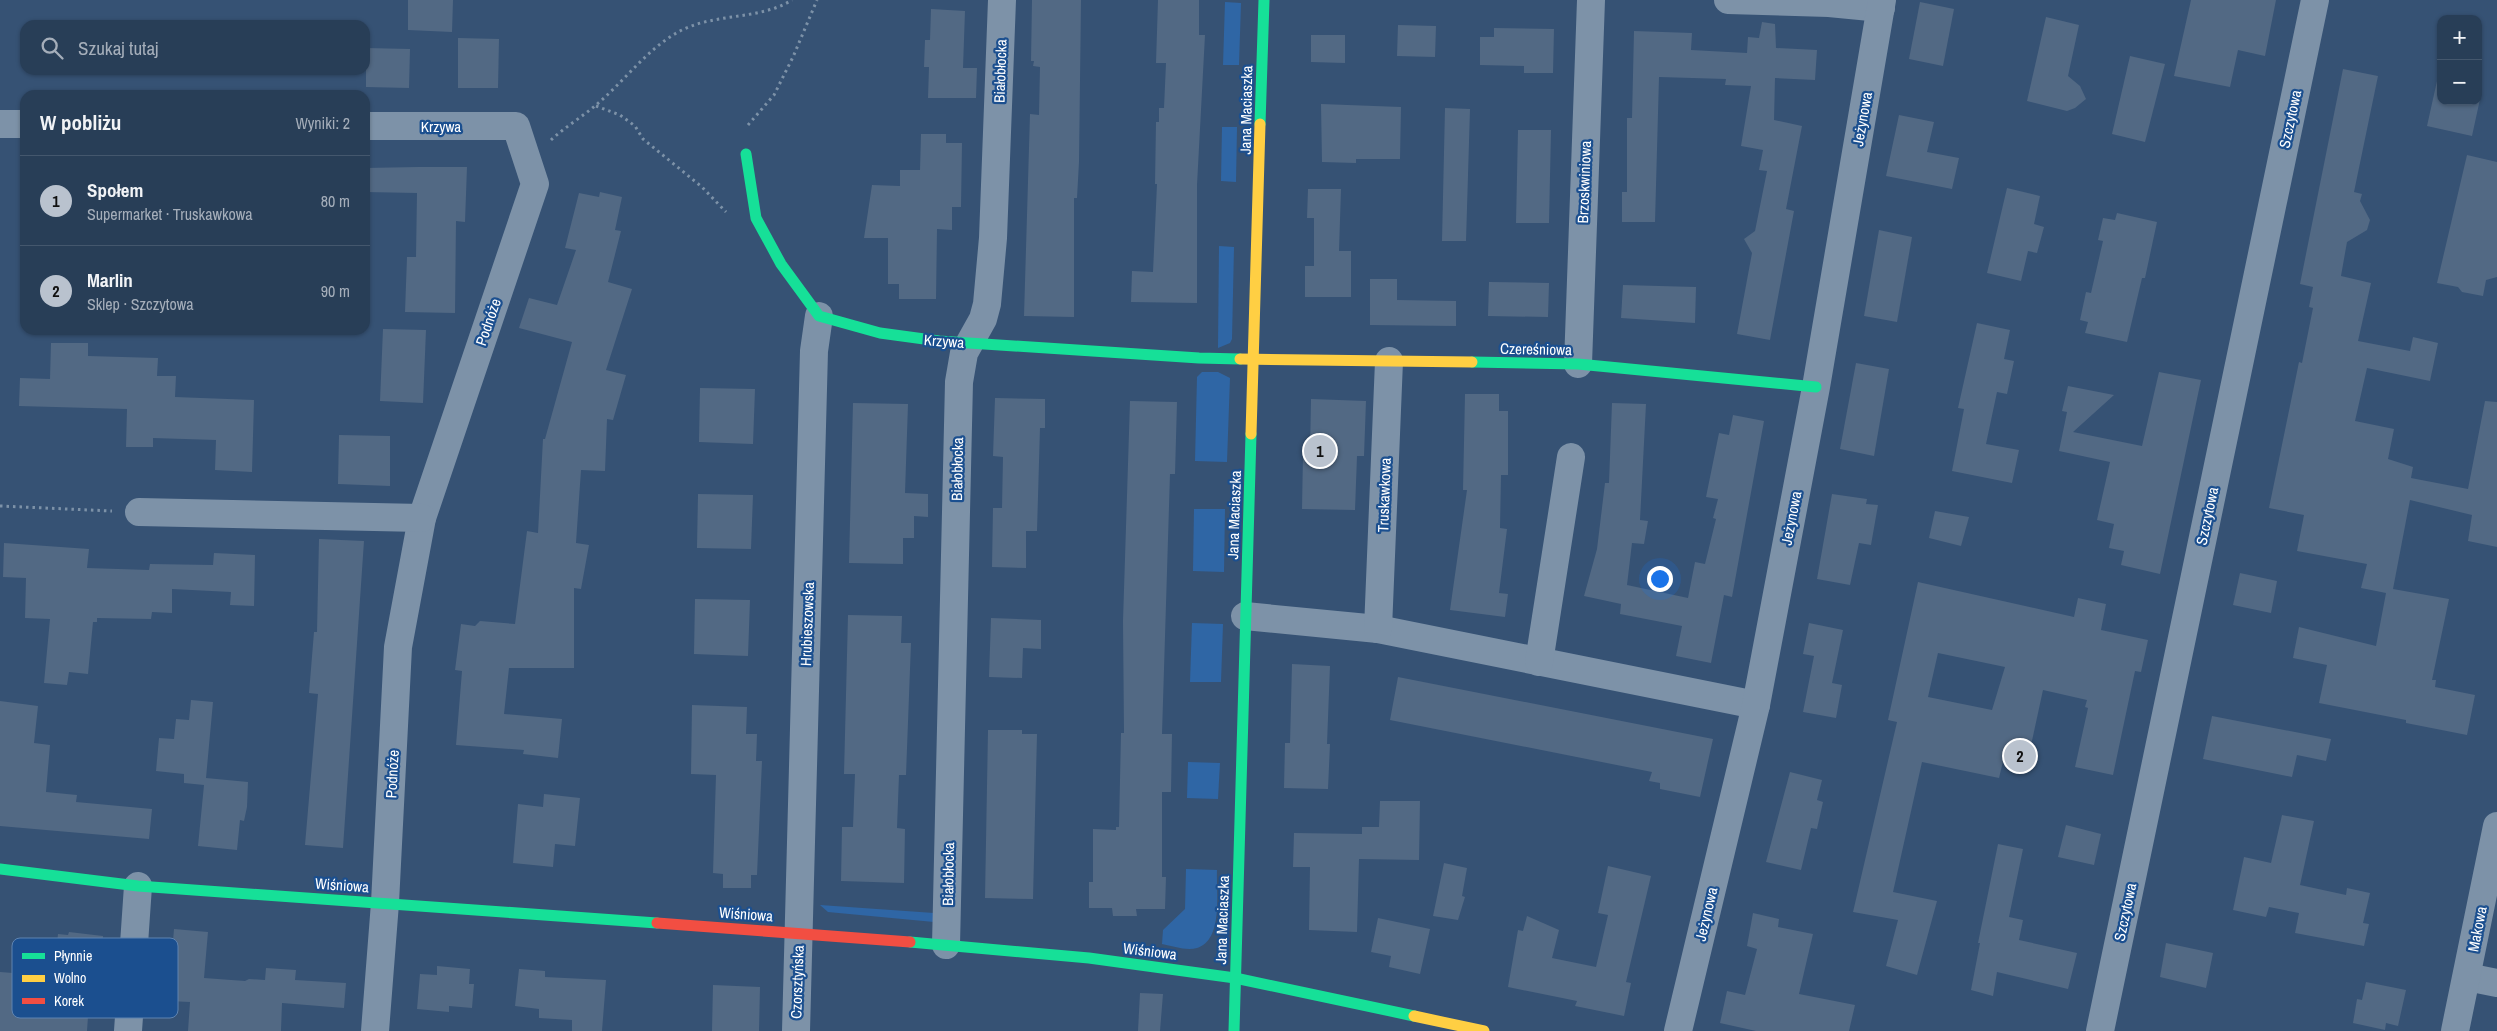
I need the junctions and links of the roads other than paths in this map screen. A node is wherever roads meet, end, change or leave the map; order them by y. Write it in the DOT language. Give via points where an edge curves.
graph roads {
  1 [pos="1002,0"];
  2 [pos="1264,0"];
  3 [pos="1591,0"];
  4 [pos="1728,0"];
  5 [pos="2315,0"];
  6 [pos="1882,4"];
  7 [pos="0,124"];
  8 [pos="20,124"];
  9 [pos="370,126"];
  10 [pos="516,126"];
  11 [pos="746,154"];
  12 [pos="819,316"];
  13 [pos="970,343"];
  14 [pos="1254,358"];
  15 [pos="1389,361"];
  16 [pos="1578,364"];
  17 [pos="1816,387"];
  18 [pos="1571,457"];
  19 [pos="139,512"];
  20 [pos="422,518"];
  21 [pos="1246,616"];
  22 [pos="1378,629"];
  23 [pos="1539,662"];
  24 [pos="1756,705"];
  25 [pos="2497,826"];
  26 [pos="0,869"];
  27 [pos="138,886"];
  28 [pos="385,903"];
  29 [pos="799,933"];
  30 [pos="134,938"];
  31 [pos="946,945"];
  32 [pos="2467,977"];
  33 [pos="1234,978"];
  34 [pos="2497,983"];
  35 [pos="129,1018"];
  36 [pos="128,1031"];
  37 [pos="375,1031"];
  38 [pos="796,1031"];
  39 [pos="1234,1031"];
  40 [pos="1484,1031"];
  41 [pos="1678,1031"];
  42 [pos="2100,1031"];
  43 [pos="2455,1031"];
  1 -- 13 [label="street, Białobłocka" via="987,304 983,320"];
  2 -- 14 [label="street, Jana Maciaszka"];
  3 -- 16 [label="street, Brzoskwiniowa"];
  4 -- 6 [label="street"];
  5 -- 42 [label="street, Szczytowa"];
  6 -- 17 [label="street, Jeżynowa"];
  7 -- 8 [label="street"];
  9 -- 10 [label="street, Krzywa"];
  10 -- 20 [label="street, Podnóże" via="535,184"];
  11 -- 12 [label="street" via="756,218 781,264"];
  12 -- 13 [label="street, Krzywa" via="907,338"];
  12 -- 29 [label="street, Hrubieszowska" via="814,360"];
  13 -- 14 [label="street, Krzywa" via="1199,358"];
  13 -- 31 [label="street, Białobłocka" via="961,364 959,382"];
  14 -- 15 [label="street, Czereśniowa"];
  14 -- 21 [label="street, Jana Maciaszka"];
  15 -- 16 [label="street, Czereśniowa"];
  15 -- 22 [label="street, Truskawkowa"];
  16 -- 17 [label="street, Czereśniowa"];
  17 -- 24 [label="street, Jeżynowa"];
  18 -- 23 [label="street"];
  19 -- 20 [label="street"];
  20 -- 28 [label="street, Podnóże" via="398,647"];
  21 -- 22 [label="street"];
  21 -- 33 [label="street, Jana Maciaszka"];
  22 -- 23 [label="street"];
  23 -- 24 [label="street"];
  24 -- 41 [label="street, Jeżynowa"];
  25 -- 32 [label="street, Makowa"];
  26 -- 27 [label="street, Wiśniowa"];
  27 -- 28 [label="street, Wiśniowa"];
  27 -- 30 [label="street"];
  28 -- 29 [label="street, Wiśniowa"];
  28 -- 37 [label="street, Podnóże"];
  29 -- 31 [label="street, Wiśniowa"];
  29 -- 38 [label="street, Czorsztyńska"];
  31 -- 33 [label="street, Wiśniowa" via="1089,958"];
  32 -- 34 [label="street"];
  32 -- 43 [label="street, Makowa"];
  33 -- 39 [label="street, Jana Maciaszka"];
  33 -- 40 [label="street, Wiśniowa"];
  35 -- 36 [label="street"];
}
